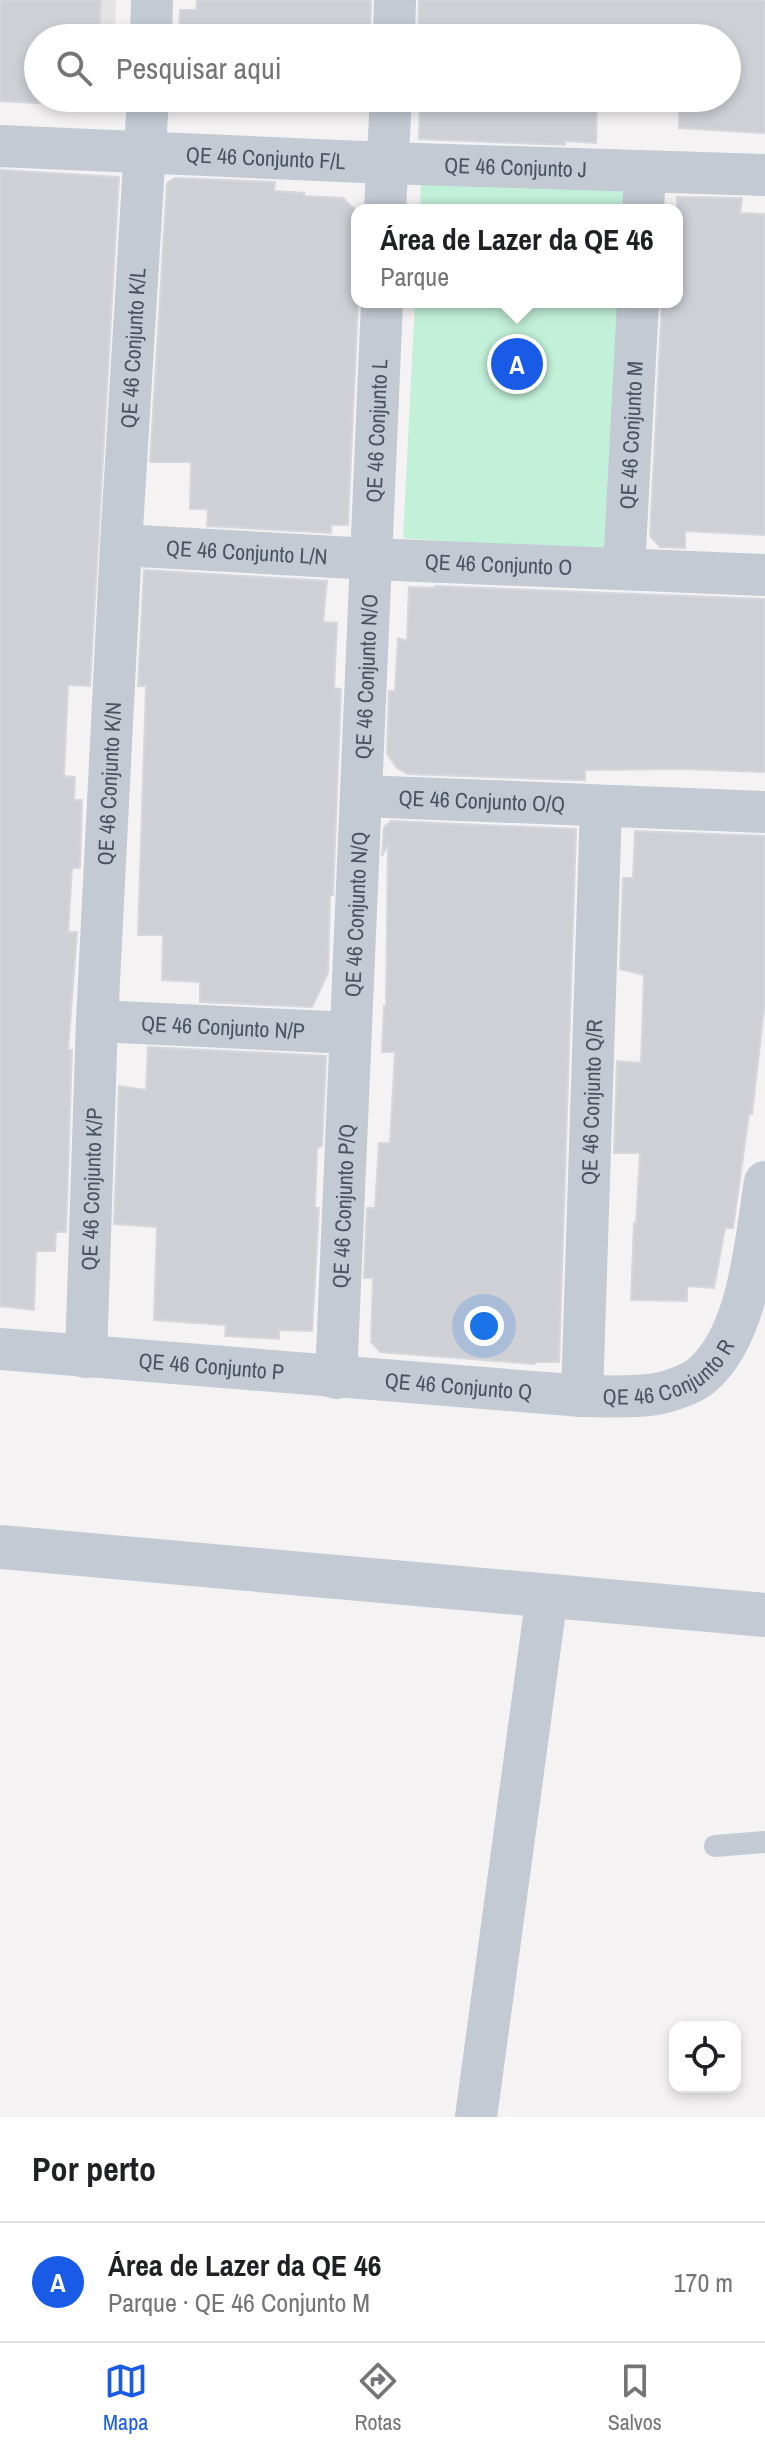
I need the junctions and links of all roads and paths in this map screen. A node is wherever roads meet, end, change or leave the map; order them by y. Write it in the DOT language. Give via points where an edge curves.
graph roads {
  1 [pos="152,0"];
  2 [pos="395,0"];
  3 [pos="151,24"];
  4 [pos="394,24"];
  5 [pos="147,112"];
  6 [pos="390,112"];
  7 [pos="0,146"];
  8 [pos="145,151"];
  9 [pos="387,163"];
  10 [pos="765,175"];
  11 [pos="644,191"];
  12 [pos="385,204"];
  13 [pos="382,308"];
  14 [pos="638,308"];
  15 [pos="121,545"];
  16 [pos="371,559"];
  17 [pos="624,569"];
  18 [pos="765,575"];
  19 [pos="362,796"];
  20 [pos="601,806"];
  21 [pos="765,812"];
  22 [pos="97,1021"];
  23 [pos="350,1033"];
  24 [pos="765,1182"];
  25 [pos="0,1349"];
  26 [pos="86,1357"];
  27 [pos="336,1378"];
  28 [pos="582,1396"];
  29 [pos="0,1547"];
  30 [pos="547,1595"];
  31 [pos="765,1615"];
  32 [pos="765,1842"];
  33 [pos="715,1846"];
  34 [pos="476,2117"];
  1 -- 3 [label="street"];
  2 -- 4 [label="street"];
  5 -- 8 [label="street, QE 46 Conjunto K/L"];
  6 -- 9 [label="street"];
  7 -- 8 [label="street, QE 46 Conjunto F/L"];
  8 -- 9 [label="street, QE 46 Conjunto F/L"];
  8 -- 15 [label="street, QE 46 Conjunto K/L"];
  9 -- 11 [label="street, QE 46 Conjunto J"];
  9 -- 12 [label="street"];
  10 -- 11 [label="street, QE 46 Conjunto J"];
  13 -- 16 [label="street, QE 46 Conjunto L"];
  14 -- 17 [label="street, QE 46 Conjunto M"];
  15 -- 16 [label="street, QE 46 Conjunto L/N"];
  15 -- 22 [label="street, QE 46 Conjunto K/N"];
  16 -- 17 [label="street, QE 46 Conjunto O"];
  16 -- 19 [label="street, QE 46 Conjunto N/O"];
  17 -- 18 [label="street, QE 46 Conjunto O"];
  19 -- 20 [label="street, QE 46 Conjunto O/Q"];
  19 -- 23 [label="street, QE 46 Conjunto N/Q"];
  20 -- 21 [label="street, QE 46 Conjunto O/Q"];
  20 -- 28 [label="street, QE 46 Conjunto Q/R"];
  22 -- 23 [label="street, QE 46 Conjunto N/P"];
  22 -- 26 [label="street, QE 46 Conjunto K/P"];
  23 -- 27 [label="street, QE 46 Conjunto P/Q"];
  24 -- 28 [label="street, QE 46 Conjunto R" via="748,1288 716,1361 698,1379 656,1394"];
  25 -- 26 [label="street, QE 46 Conjunto P"];
  26 -- 27 [label="street, QE 46 Conjunto P"];
  27 -- 28 [label="street, QE 46 Conjunto Q"];
  29 -- 30 [label="street"];
  30 -- 31 [label="street"];
  30 -- 34 [label="street"];
  32 -- 33 [label="lane"];
}
